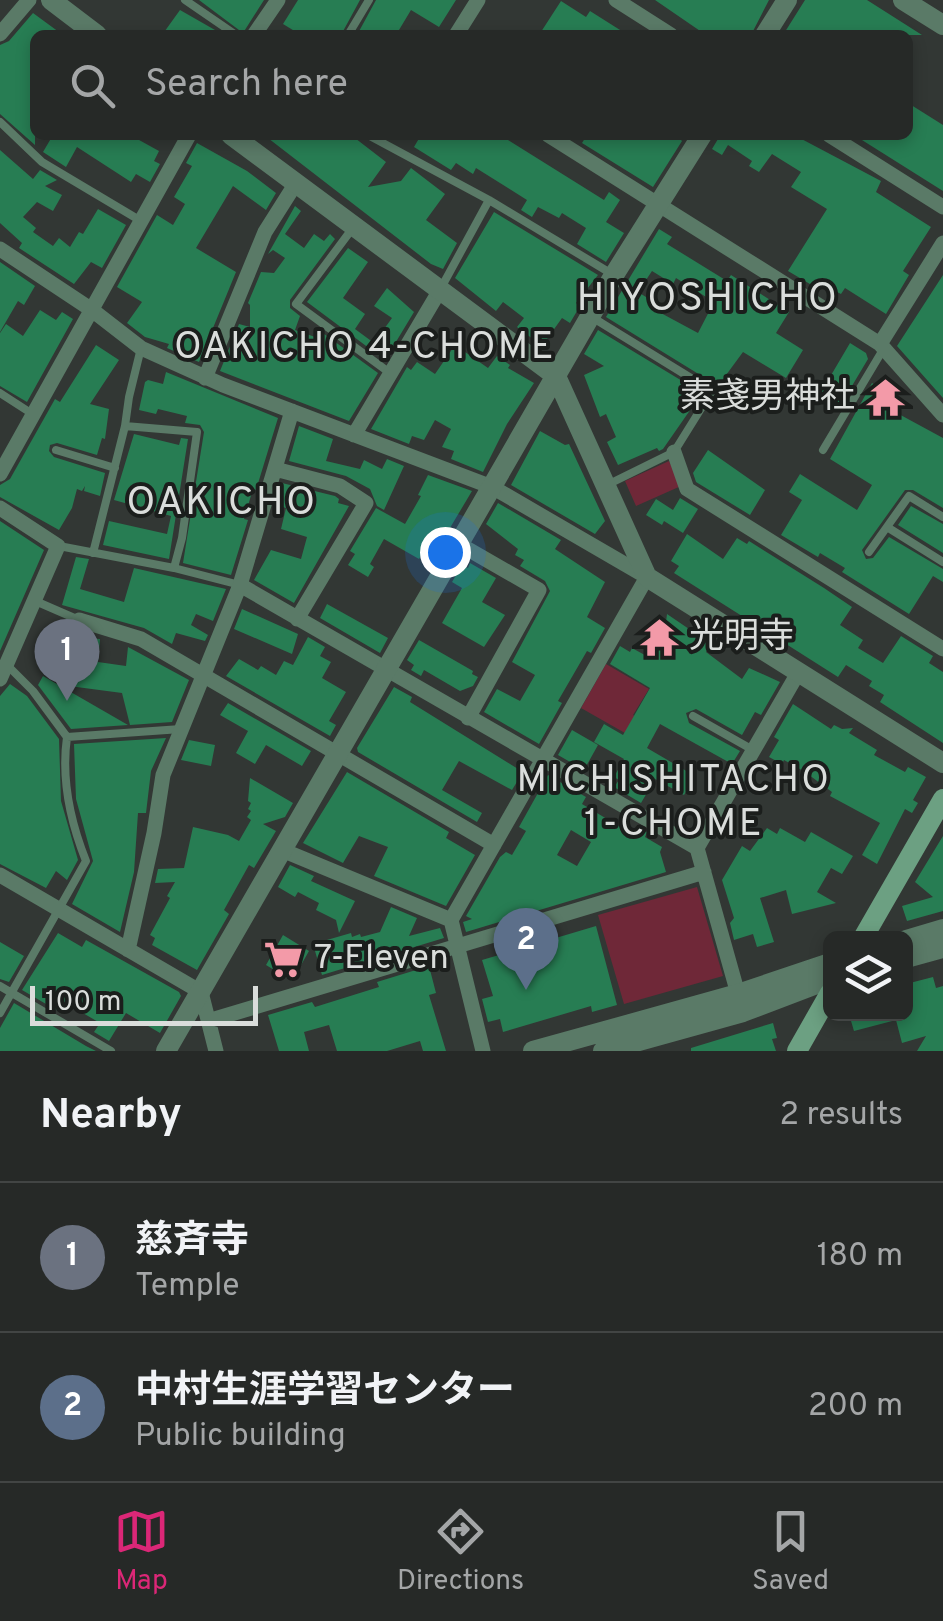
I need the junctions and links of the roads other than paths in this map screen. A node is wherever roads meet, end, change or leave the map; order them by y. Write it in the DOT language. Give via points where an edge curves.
graph roads {
  1 [pos="28,0"];
  2 [pos="51,0"];
  3 [pos="184,0"];
  4 [pos="278,0"];
  5 [pos="369,0"];
  6 [pos="478,0"];
  7 [pos="616,0"];
  8 [pos="787,0"];
  9 [pos="903,0"];
  10 [pos="943,25"];
  11 [pos="90,30"];
  12 [pos="229,30"];
  13 [pos="257,30"];
  14 [pos="351,30"];
  15 [pos="459,30"];
  16 [pos="663,30"];
  17 [pos="768,30"];
  18 [pos="0,34"];
  19 [pos="0,122"];
  20 [pos="185,140"];
  21 [pos="237,140"];
  22 [pos="377,140"];
  23 [pos="556,140"];
  24 [pos="699,140"];
  25 [pos="837,140"];
  26 [pos="296,184"];
  27 [pos="489,200"];
  28 [pos="657,206"];
  29 [pos="943,207"];
  30 [pos="141,221"];
  31 [pos="354,226"];
  32 [pos="943,244"];
  33 [pos="0,249"];
  34 [pos="614,275"];
  35 [pos="440,290"];
  36 [pos="92,310"];
  37 [pos="590,316"];
  38 [pos="882,346"];
  39 [pos="140,348"];
  40 [pos="390,374"];
  41 [pos="556,376"];
  42 [pos="205,378"];
  43 [pos="0,393"];
  44 [pos="292,411"];
  45 [pos="34,415"];
  46 [pos="943,415"];
  47 [pos="126,426"];
  48 [pos="354,436"];
  49 [pos="56,450"];
  50 [pos="823,450"];
  51 [pos="674,452"];
  52 [pos="115,468"];
  53 [pos="275,469"];
  54 [pos="0,474"];
  55 [pos="606,486"];
  56 [pos="492,487"];
  57 [pos="0,508"];
  58 [pos="943,517"];
  59 [pos="887,527"];
  60 [pos="459,544"];
  61 [pos="58,546"];
  62 [pos="869,552"];
  63 [pos="94,553"];
  64 [pos="943,562"];
  65 [pos="174,568"];
  66 [pos="647,578"];
  67 [pos="240,585"];
  68 [pos="33,600"];
  69 [pos="297,619"];
  70 [pos="79,620"];
  71 [pos="943,649"];
  72 [pos="3,671"];
  73 [pos="386,671"];
  74 [pos="798,673"];
  75 [pos="205,676"];
  76 [pos="693,716"];
  77 [pos="468,718"];
  78 [pos="181,729"];
  79 [pos="67,737"];
  80 [pos="753,750"];
  81 [pos="338,753"];
  82 [pos="543,761"];
  83 [pos="943,763"];
  84 [pos="943,799"];
  85 [pos="494,845"];
  86 [pos="697,848"];
  87 [pos="282,850"];
  88 [pos="704,872"];
  89 [pos="0,875"];
  90 [pos="60,910"];
  91 [pos="451,920"];
  92 [pos="943,929"];
  93 [pos="867,931"];
  94 [pos="913,938"];
  95 [pos="457,946"];
  96 [pos="943,948"];
  97 [pos="128,950"];
  98 [pos="913,956"];
  99 [pos="823,965"];
  100 [pos="823,983"];
  101 [pos="0,986"];
  102 [pos="201,992"];
  103 [pos="12,993"];
  104 [pos="738,994"];
  105 [pos="823,1005"];
  106 [pos="0,1014"];
  107 [pos="208,1021"];
  108 [pos="111,1051"];
  109 [pos="166,1051"];
  110 [pos="216,1051"];
  111 [pos="483,1051"];
  112 [pos="533,1051"];
  113 [pos="604,1051"];
  114 [pos="796,1051"];
  1 -- 18 [label="street"];
  2 -- 11 [label="street"];
  3 -- 12 [label="lane"];
  4 -- 13 [label="street"];
  5 -- 14 [label="lane"];
  6 -- 15 [label="street"];
  7 -- 16 [label="street"];
  8 -- 17 [label="street"];
  9 -- 10 [label="street"];
  19 -- 30 [label="lane" via="42,162"];
  20 -- 30 [label="street"];
  21 -- 26 [label="street"];
  22 -- 27 [label="lane"];
  23 -- 28 [label="street"];
  24 -- 28 [label="street"];
  25 -- 29 [label="street"];
  26 -- 31 [label="street"];
  26 -- 42 [label="street" via="265,232"];
  27 -- 34 [label="lane"];
  27 -- 35 [label="lane"];
  28 -- 34 [label="street"];
  28 -- 38 [label="street"];
  30 -- 36 [label="street"];
  31 -- 35 [label="street"];
  31 -- 40 [label="lane" via="296,304"];
  32 -- 38 [label="street"];
  33 -- 36 [label="street"];
  34 -- 37 [label="street"];
  35 -- 40 [label="street"];
  35 -- 41 [label="street"];
  36 -- 39 [label="street"];
  36 -- 45 [label="street"];
  37 -- 41 [label="street"];
  37 -- 51 [label="lane" via="712,392"];
  38 -- 46 [label="street"];
  38 -- 50 [label="lane"];
  39 -- 42 [label="street"];
  39 -- 47 [label="lane"];
  40 -- 48 [label="street"];
  41 -- 55 [label="street"];
  41 -- 56 [label="street"];
  42 -- 44 [label="street"];
  43 -- 45 [label="lane"];
  44 -- 48 [label="street"];
  44 -- 53 [label="street"];
  45 -- 54 [label="street"];
  47 -- 52 [label="lane"];
  47 -- 65 [label="lane" via="197,432"];
  48 -- 56 [label="street"];
  49 -- 52 [label="lane"];
  51 -- 55 [label="lane"];
  51 -- 71 [label="street" via="686,488"];
  52 -- 63 [label="lane"];
  53 -- 67 [label="street"];
  53 -- 69 [label="street" via="340,486 366,503"];
  55 -- 66 [label="street"];
  56 -- 60 [label="street"];
  56 -- 66 [label="street"];
  57 -- 61 [label="street"];
  58 -- 59 [label="lane" via="908,496"];
  59 -- 62 [label="lane"];
  59 -- 64 [label="lane"];
  60 -- 73 [label="street"];
  60 -- 77 [label="street" via="538,590"];
  61 -- 63 [label="lane"];
  61 -- 68 [label="street"];
  63 -- 65 [label="lane"];
  65 -- 67 [label="lane"];
  66 -- 74 [label="street"];
  66 -- 82 [label="street"];
  67 -- 69 [label="street"];
  67 -- 75 [label="street"];
  68 -- 70 [label="lane"];
  68 -- 72 [label="street"];
  69 -- 73 [label="street"];
  70 -- 75 [label="street" via="141,639"];
  72 -- 79 [label="lane" via="33,691"];
  73 -- 77 [label="street"];
  73 -- 81 [label="street"];
  74 -- 80 [label="street"];
  74 -- 83 [label="street"];
  75 -- 78 [label="street"];
  75 -- 81 [label="street"];
  76 -- 80 [label="lane"];
  77 -- 82 [label="street"];
  78 -- 79 [label="lane"];
  78 -- 97 [label="street" via="162,775"];
  79 -- 90 [label="lane" via="65,789 86,862"];
  80 -- 86 [label="street"];
  81 -- 85 [label="street"];
  81 -- 87 [label="street"];
  82 -- 85 [label="street"];
  82 -- 86 [label="street"];
  84 -- 93 [label="main road"];
  85 -- 91 [label="street"];
  86 -- 88 [label="street"];
  87 -- 91 [label="street"];
  87 -- 102 [label="street"];
  88 -- 95 [label="street"];
  88 -- 104 [label="street"];
  89 -- 90 [label="street"];
  90 -- 97 [label="street"];
  90 -- 103 [label="lane"];
  91 -- 95 [label="street"];
  92 -- 94 [label="street"];
  95 -- 107 [label="street"];
  95 -- 111 [label="street"];
  96 -- 98 [label="street"];
  97 -- 102 [label="street"];
  99 -- 104 [label="street"];
  100 -- 113 [label="street"];
  101 -- 103 [label="lane"];
  102 -- 107 [label="street"];
  102 -- 109 [label="street"];
  103 -- 106 [label="lane"];
  103 -- 108 [label="lane"];
  104 -- 112 [label="street"];
  105 -- 114 [label="main road"];
  107 -- 110 [label="street"];
}
